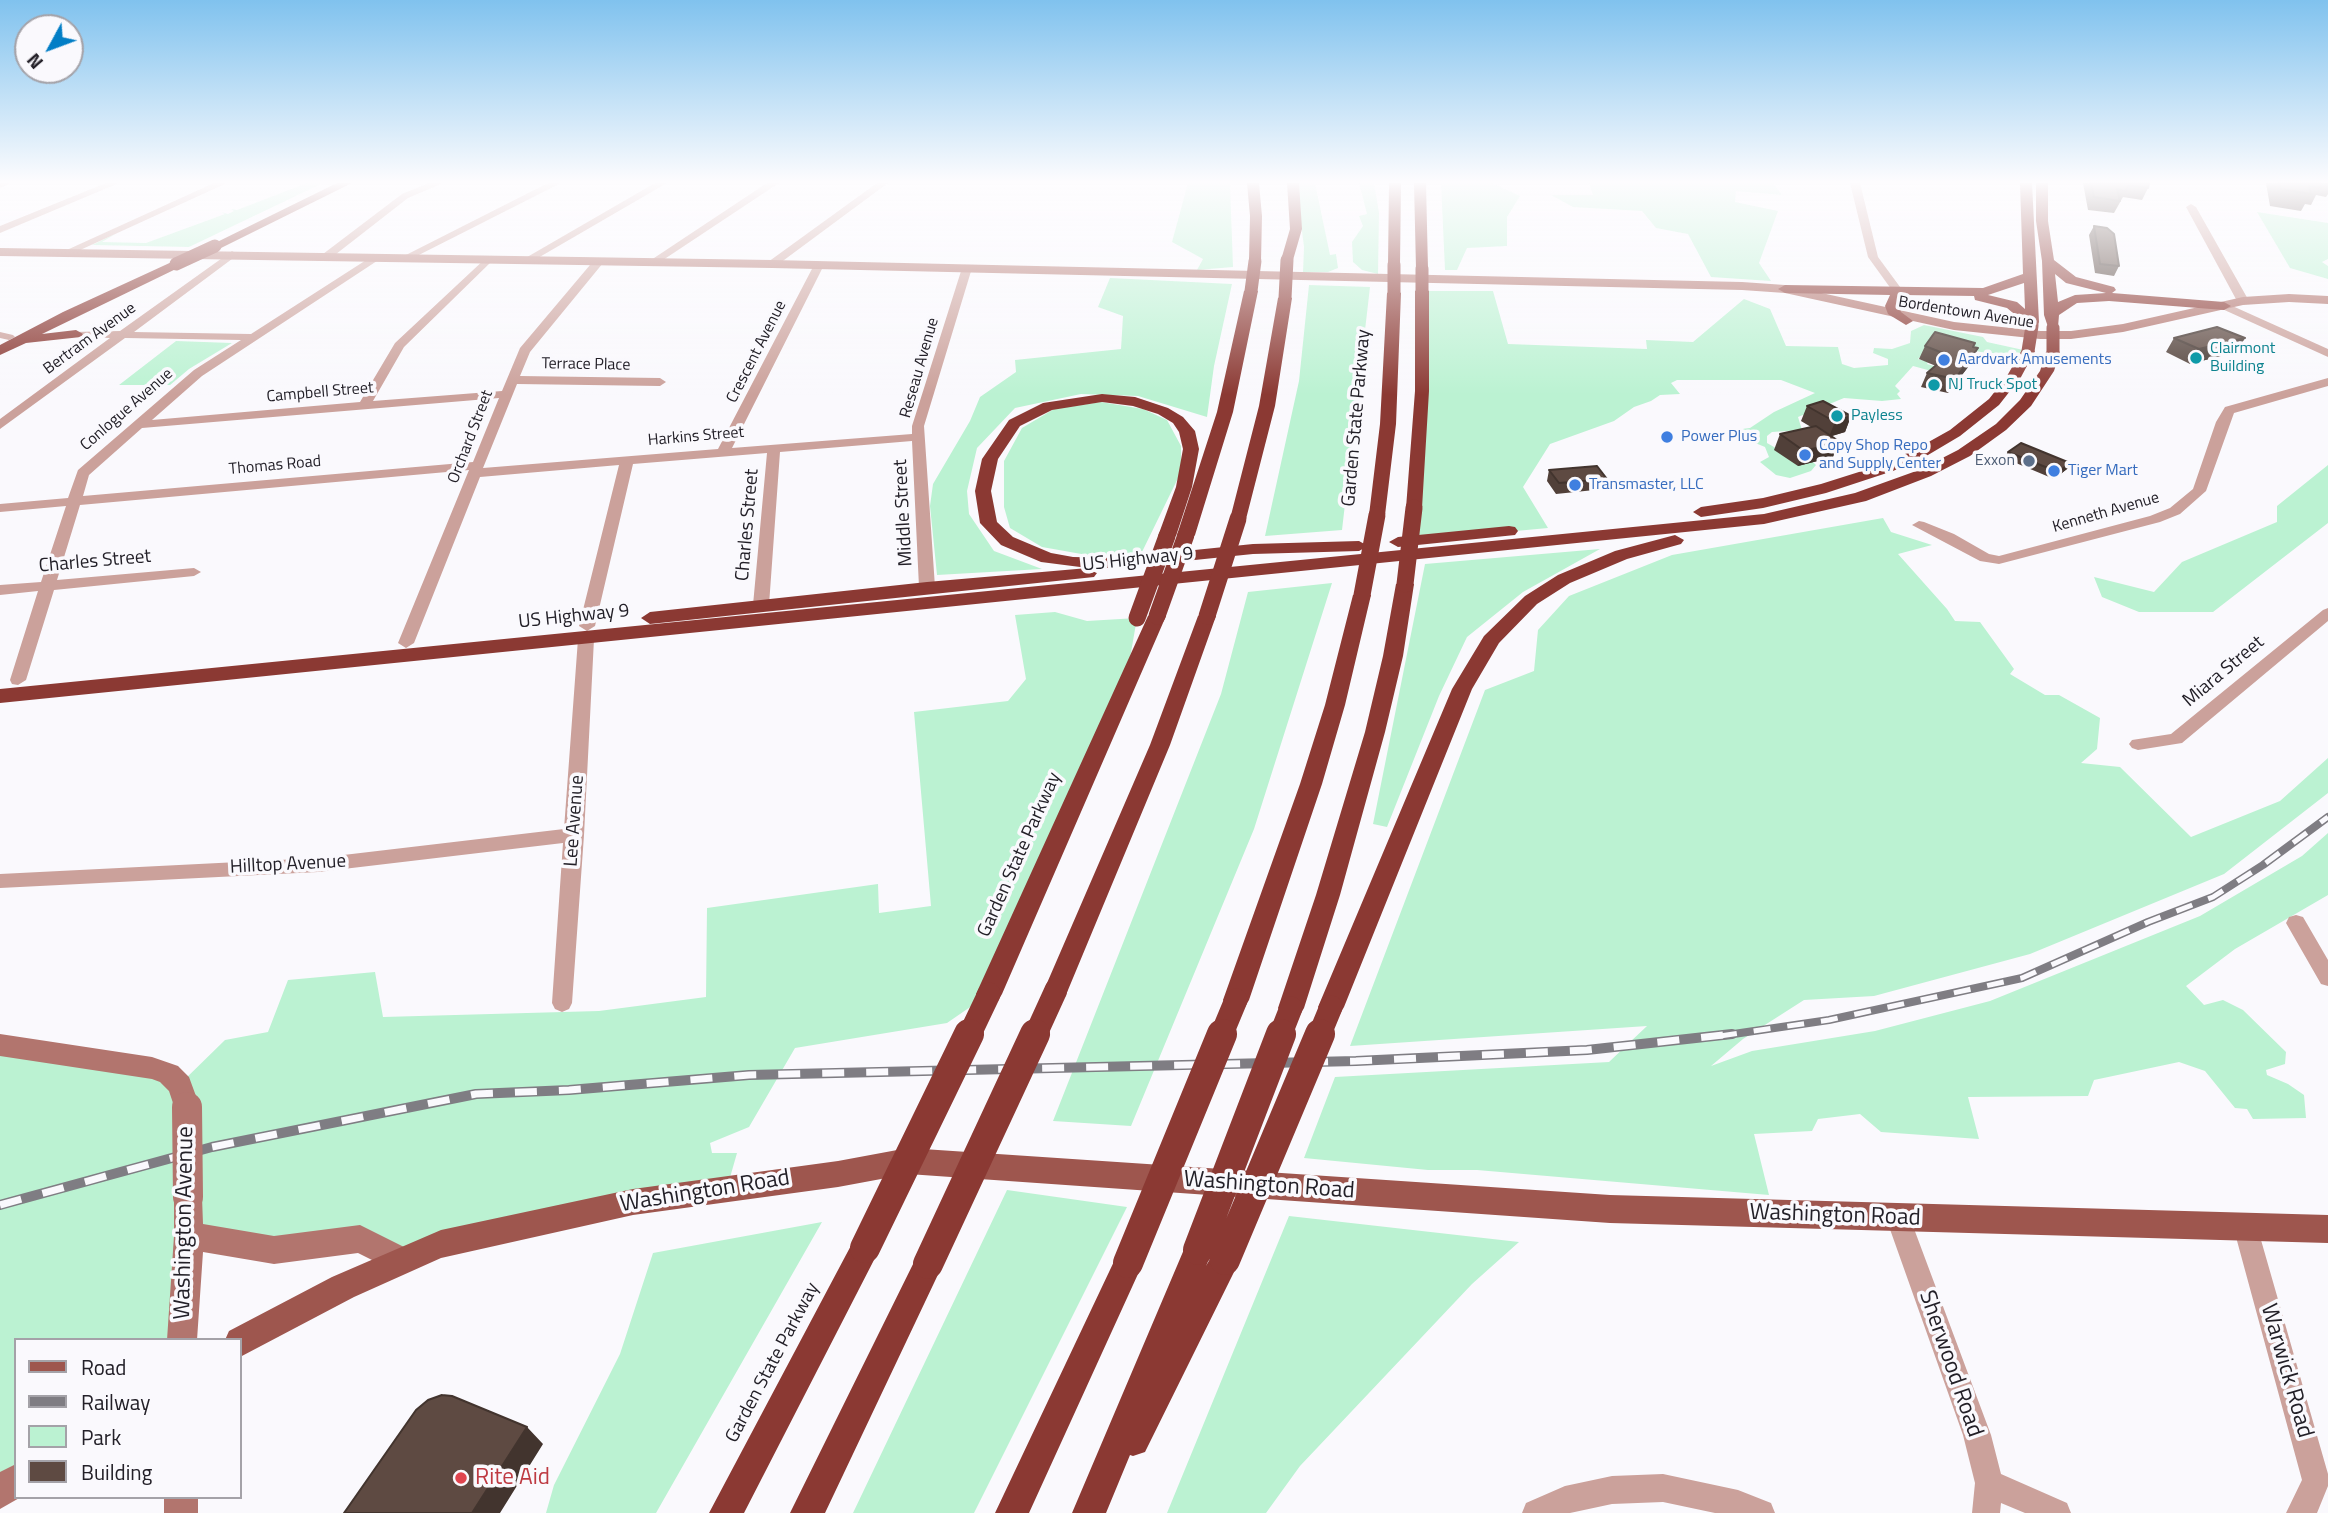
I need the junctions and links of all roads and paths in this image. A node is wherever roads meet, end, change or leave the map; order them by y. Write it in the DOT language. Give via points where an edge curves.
graph roads {
  1 [pos="191,254"];
  2 [pos="214,254"];
  3 [pos="232,254"];
  4 [pos="330,254"];
  5 [pos="414,254"];
  6 [pos="538,254"];
  7 [pos="666,254"];
  8 [pos="786,254"];
  9 [pos="1255,254"];
  10 [pos="1286,254"];
  11 [pos="1289,254"];
  12 [pos="1394,254"];
  13 [pos="1422,254"];
  14 [pos="1872,254"];
  15 [pos="2029,254"];
  16 [pos="2047,254"];
  17 [pos="2212,254"];
  18 [pos="327,256"];
  19 [pos="378,257"];
  20 [pos="405,258"];
  21 [pos="487,260"];
  22 [pos="527,260"];
  23 [pos="1287,260"];
  24 [pos="599,261"];
  25 [pos="2048,261"];
  26 [pos="173,262"];
  27 [pos="653,262"];
  28 [pos="772,264"];
  29 [pos="820,265"];
  30 [pos="967,268"];
  31 [pos="2030,276"];
  32 [pos="1701,287"];
  33 [pos="1785,289"];
  34 [pos="1896,294"];
  35 [pos="2138,295"];
  36 [pos="1913,296"];
  37 [pos="1806,298"];
  38 [pos="1830,298"];
  39 [pos="2165,300"];
  40 [pos="2328,300"];
  41 [pos="2235,306"];
  42 [pos="68,315"];
  43 [pos="1905,317"];
  44 [pos="2173,318"];
  45 [pos="2193,318"];
  46 [pos="2052,321"];
  47 [pos="2032,324"];
  48 [pos="76,334"];
  49 [pos="123,335"];
  50 [pos="252,337"];
  51 [pos="3,338"];
  52 [pos="0,351"];
  53 [pos="2328,353"];
  54 [pos="512,380"];
  55 [pos="660,382"];
  56 [pos="2328,382"];
  57 [pos="506,394"];
  58 [pos="364,407"];
  59 [pos="0,425"];
  60 [pos="136,425"];
  61 [pos="919,437"];
  62 [pos="774,449"];
  63 [pos="723,453"];
  64 [pos="627,461"];
  65 [pos="478,469"];
  66 [pos="72,501"];
  67 [pos="0,508"];
  68 [pos="1764,519"];
  69 [pos="1919,524"];
  70 [pos="1176,535"];
  71 [pos="1359,546"];
  72 [pos="194,572"];
  73 [pos="47,585"];
  74 [pos="927,587"];
  75 [pos="0,590"];
  76 [pos="761,605"];
  77 [pos="2328,612"];
  78 [pos="586,633"];
  79 [pos="406,643"];
  80 [pos="9,681"];
  81 [pos="1126,681"];
  82 [pos="0,696"];
  83 [pos="2138,744"];
  84 [pos="575,835"];
  85 [pos="0,881"];
  86 [pos="2296,923"];
  87 [pos="2328,978"];
  88 [pos="562,1003"];
  89 [pos="0,1045"];
  90 [pos="1899,1219"];
  91 [pos="2245,1226"];
  92 [pos="2328,1229"];
  93 [pos="189,1236"];
  94 [pos="1211,1255"];
  95 [pos="400,1260"];
  96 [pos="182,1338"];
  97 [pos="242,1341"];
  98 [pos="1989,1483"];
  99 [pos="726,1513"];
  100 [pos="807,1513"];
  101 [pos="1012,1513"];
  102 [pos="1089,1513"];
  103 [pos="1095,1513"];
  104 [pos="1536,1513"];
  105 [pos="1761,1513"];
  106 [pos="1986,1513"];
  107 [pos="2057,1513"];
  108 [pos="2300,1513"];
  1 -- 26 [label="highway, bridge"];
  2 -- 3 [label="street, Bordentown Avenue"];
  3 -- 18 [label="street, Bordentown Avenue"];
  3 -- 49 [label="street, Bertram Avenue"];
  4 -- 18 [label="street"];
  5 -- 20 [label="street"];
  6 -- 22 [label="street"];
  7 -- 27 [label="street"];
  8 -- 28 [label="street"];
  9 -- 70 [label="highway, Garden State Parkway, bridge" via="1240,351 1219,434"];
  10 -- 23 [label="highway"];
  11 -- 23 [label="highway"];
  12 -- 101 [label="highway, Garden State Parkway, bridge" via="1390,402 1377,515 1363,595 1311,784 1236,1000 1128,1263"];
  13 -- 94 [label="highway, bridge" via="1422,391 1414,508 1393,656 1328,895"];
  14 -- 34 [label="street"];
  15 -- 31 [label="highway, US Highway 9"];
  16 -- 25 [label="highway, US Highway 9"];
  17 -- 41 [label="street"];
  18 -- 19 [label="street, Bordentown Avenue"];
  19 -- 20 [label="street, Bordentown Avenue"];
  19 -- 50 [label="street, Conlogue Avenue"];
  20 -- 21 [label="street, Bordentown Avenue"];
  21 -- 22 [label="street, Bordentown Avenue"];
  21 -- 58 [label="street" via="399,345"];
  22 -- 24 [label="street, Bordentown Avenue"];
  23 -- 100 [label="highway, bridge" via="1267,406 1238,519 1160,744 1056,990"];
  24 -- 27 [label="street, Bordentown Avenue"];
  24 -- 54 [label="street, Orchard Street" via="532,338"];
  25 -- 35 [label="highway" via="2071,280"];
  25 -- 46 [label="highway, US Highway 9"];
  26 -- 42 [label="highway"];
  26 -- 51 [label="highway"];
  27 -- 28 [label="street, Bordentown Avenue"];
  28 -- 29 [label="street, Bordentown Avenue"];
  29 -- 30 [label="street, Bordentown Avenue"];
  29 -- 63 [label="street, Crescent Avenue"];
  30 -- 32 [label="street, Bordentown Avenue"];
  30 -- 61 [label="street, Reseau Avenue" via="922,409"];
  31 -- 34 [label="highway" via="1983,292"];
  31 -- 47 [label="highway, US Highway 9"];
  32 -- 33 [label="street, Bordentown Avenue"];
  32 -- 37 [label="street, Bordentown Avenue"];
  33 -- 34 [label="highway"];
  33 -- 38 [label="street, Bordentown Avenue"];
  34 -- 36 [label="highway"];
  34 -- 38 [label="highway"];
  34 -- 43 [label="highway" via="1892,306"];
  35 -- 39 [label="highway"];
  35 -- 41 [label="highway"];
  35 -- 44 [label="highway" via="2166,306"];
  35 -- 46 [label="highway" via="2076,299 2063,304"];
  36 -- 43 [label="highway" via="1905,304"];
  36 -- 47 [label="highway" via="1991,298 2012,305"];
  37 -- 38 [label="highway"];
  37 -- 43 [label="street, Bordentown Avenue"];
  38 -- 43 [label="street, Bordentown Avenue"];
  39 -- 41 [label="highway"];
  39 -- 45 [label="highway"];
  40 -- 41 [label="street, Bordentown Avenue"];
  41 -- 45 [label="street, Bordentown Avenue"];
  41 -- 53 [label="street"];
  42 -- 48 [label="highway" via="62,325"];
  42 -- 52 [label="highway"];
  43 -- 44 [label="street, Bordentown Avenue" via="2040,335 2088,333"];
  43 -- 45 [label="street, Bordentown Avenue" via="1983,337 2042,343 2131,337"];
  44 -- 45 [label="street, Bordentown Avenue"];
  46 -- 68 [label="highway, US Highway 9, bridge" via="2053,352 2047,371 2026,403 1964,453 1860,497"];
  47 -- 71 [label="highway, US Highway 9, bridge" via="2028,351 2001,395 1961,429 1907,459 1841,484 1720,510"];
  48 -- 49 [label="street"];
  48 -- 52 [label="highway" via="31,340"];
  49 -- 50 [label="street"];
  49 -- 59 [label="street, Bertram Avenue"];
  50 -- 60 [label="street, Conlogue Avenue" via="198,373"];
  54 -- 55 [label="street, Terrace Place"];
  54 -- 57 [label="street, Orchard Street"];
  56 -- 69 [label="street, Kenneth Avenue" via="2229,410 2199,491 2175,511 2155,519 1993,561"];
  57 -- 58 [label="street, Campbell Street"];
  57 -- 65 [label="street, Orchard Street"];
  58 -- 60 [label="street, Campbell Street"];
  60 -- 66 [label="street, Conlogue Avenue" via="83,473"];
  61 -- 62 [label="street, Harkins Street"];
  61 -- 74 [label="street, Middle Street"];
  62 -- 63 [label="street, Harkins Street"];
  62 -- 76 [label="street, Charles Street"];
  63 -- 64 [label="street, Harkins Street"];
  64 -- 65 [label="street, Harkins Street"];
  64 -- 78 [label="street, Lee Avenue"];
  65 -- 66 [label="street, Thomas Road"];
  65 -- 79 [label="street, Orchard Street"];
  66 -- 67 [label="street, Thomas Road"];
  66 -- 73 [label="street, Conlogue Avenue"];
  68 -- 78 [label="highway, US Highway 9"];
  68 -- 94 [label="highway, bridge" via="1602,562 1547,589 1503,626 1462,689 1331,1007"];
  70 -- 71 [label="highway" via="1190,437 1183,425 1163,411 1102,398 1048,406 1014,423 990,459 983,491 989,523 1007,541 1047,558 1117,563 1253,549"];
  70 -- 81 [label="highway, Garden State Parkway, bridge" via="1157,616"];
  70 -- 81 [label="highway, bridge" via="1137,618"];
  71 -- 74 [label="highway, US Highway 9"];
  72 -- 73 [label="street, Charles Street"];
  73 -- 75 [label="street, Charles Street"];
  73 -- 80 [label="street, Conlogue Avenue"];
  74 -- 76 [label="highway, US Highway 9"];
  76 -- 78 [label="highway, US Highway 9"];
  77 -- 83 [label="street, Miara Street" via="2176,739"];
  78 -- 79 [label="highway, US Highway 9"];
  78 -- 82 [label="highway, US Highway 9"];
  78 -- 84 [label="street, Lee Avenue"];
  79 -- 80 [label="highway, US Highway 9"];
  81 -- 99 [label="highway, Garden State Parkway, bridge" via="989,994 865,1248"];
  84 -- 85 [label="street, Hilltop Avenue" via="318,865"];
  84 -- 88 [label="street, Lee Avenue"];
  86 -- 87 [label="street"];
  89 -- 93 [label="street, Washington Avenue, bridge" via="152,1068 169,1074 180,1085 187,1107"];
  90 -- 91 [label="main road, Washington Road"];
  90 -- 95 [label="main road, Washington Road" via="1610,1209 908,1161 633,1202 441,1244"];
  90 -- 98 [label="street, Sherwood Road" via="1977,1435"];
  91 -- 92 [label="main road, Washington Road"];
  91 -- 108 [label="street, Warwick Road" via="2316,1480"];
  93 -- 95 [label="street" via="274,1250 360,1239"];
  93 -- 96 [label="street, Washington Avenue"];
  94 -- 102 [label="highway"];
  94 -- 103 [label="highway"];
  95 -- 97 [label="main road, Washington Road"];
  98 -- 106 [label="street, Sherwood Road"];
  98 -- 107 [label="street"];
  104 -- 105 [label="street" via="1565,1500 1612,1490 1663,1488"];
}
